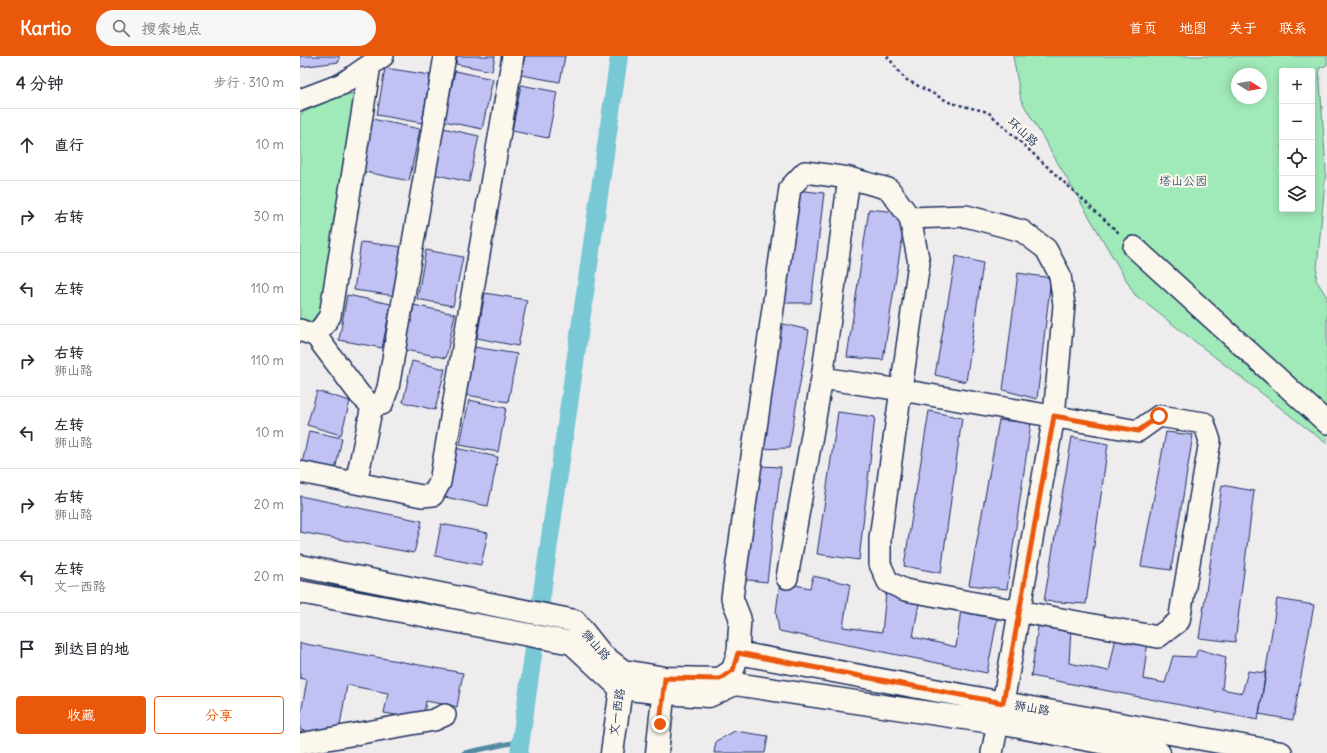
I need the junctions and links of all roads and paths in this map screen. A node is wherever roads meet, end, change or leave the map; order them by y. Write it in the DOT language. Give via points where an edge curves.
graph roads {
  1 [pos="445,56"];
  2 [pos="513,56"];
  3 [pos="887,56"];
  4 [pos="376,60"];
  5 [pos="300,100"];
  6 [pos="849,178"];
  7 [pos="910,218"];
  8 [pos="1134,247"];
  9 [pos="308,333"];
  10 [pos="822,378"];
  11 [pos="901,390"];
  12 [pos="372,406"];
  13 [pos="1054,416"];
  14 [pos="1327,422"];
  15 [pos="300,472"];
  16 [pos="356,483"];
  17 [pos="300,566"];
  18 [pos="787,578"];
  19 [pos="300,592"];
  20 [pos="1020,611"];
  21 [pos="738,653"];
  22 [pos="622,679"];
  23 [pos="665,685"];
  24 [pos="1001,713"];
  25 [pos="445,716"];
  26 [pos="300,744"];
  27 [pos="612,753"];
  28 [pos="656,753"];
  29 [pos="992,753"];
  30 [pos="1160,753"];
  31 [pos="1281,753"];
  1 -- 12 [label="lane" via="388,388 382,404"];
  2 -- 16 [label="lane" via="440,482 433,495 422,496"];
  3 -- 8 [label="path, 环山路" via="905,79 951,103 988,112"];
  4 -- 5 [label="lane" via="342,84"];
  4 -- 9 [label="lane" via="330,316"];
  6 -- 7 [label="lane" via="889,189"];
  6 -- 10 [label="lane"];
  6 -- 21 [label="lane" via="805,172 790,188 732,598 740,618"];
  7 -- 11 [label="lane" via="919,263"];
  7 -- 13 [label="lane" via="966,216 1022,231 1046,249 1060,275 1064,305"];
  8 -- 14 [label="lane"];
  9 -- 12 [label="lane"];
  10 -- 11 [label="lane"];
  10 -- 18 [label="lane"];
  11 -- 13 [label="lane"];
  11 -- 20 [label="lane" via="880,538 880,564 888,582 905,590"];
  12 -- 16 [label="lane"];
  13 -- 20 [label="lane"];
  13 -- 20 [label="lane" via="1138,431 1159,416 1204,423 1210,441 1209,449 1179,621 1158,637"];
  15 -- 16 [label="lane"];
  17 -- 22 [label="main road, 狮山路" via="575,621"];
  19 -- 22 [label="main road, 狮山路" via="572,643"];
  20 -- 24 [label="lane"];
  21 -- 23 [label="main road, 狮山路" via="733,670 720,679"];
  21 -- 24 [label="main road, 狮山路"];
  22 -- 23 [label="main road, 狮山路"];
  22 -- 27 [label="main road, 文一西路"];
  23 -- 24 [label="main road, 狮山路" via="709,696 736,684"];
  23 -- 28 [label="main road"];
  24 -- 29 [label="lane"];
  24 -- 30 [label="main road, 狮山路"];
  24 -- 31 [label="main road, 狮山路"];
  25 -- 26 [label="lane"];
}
